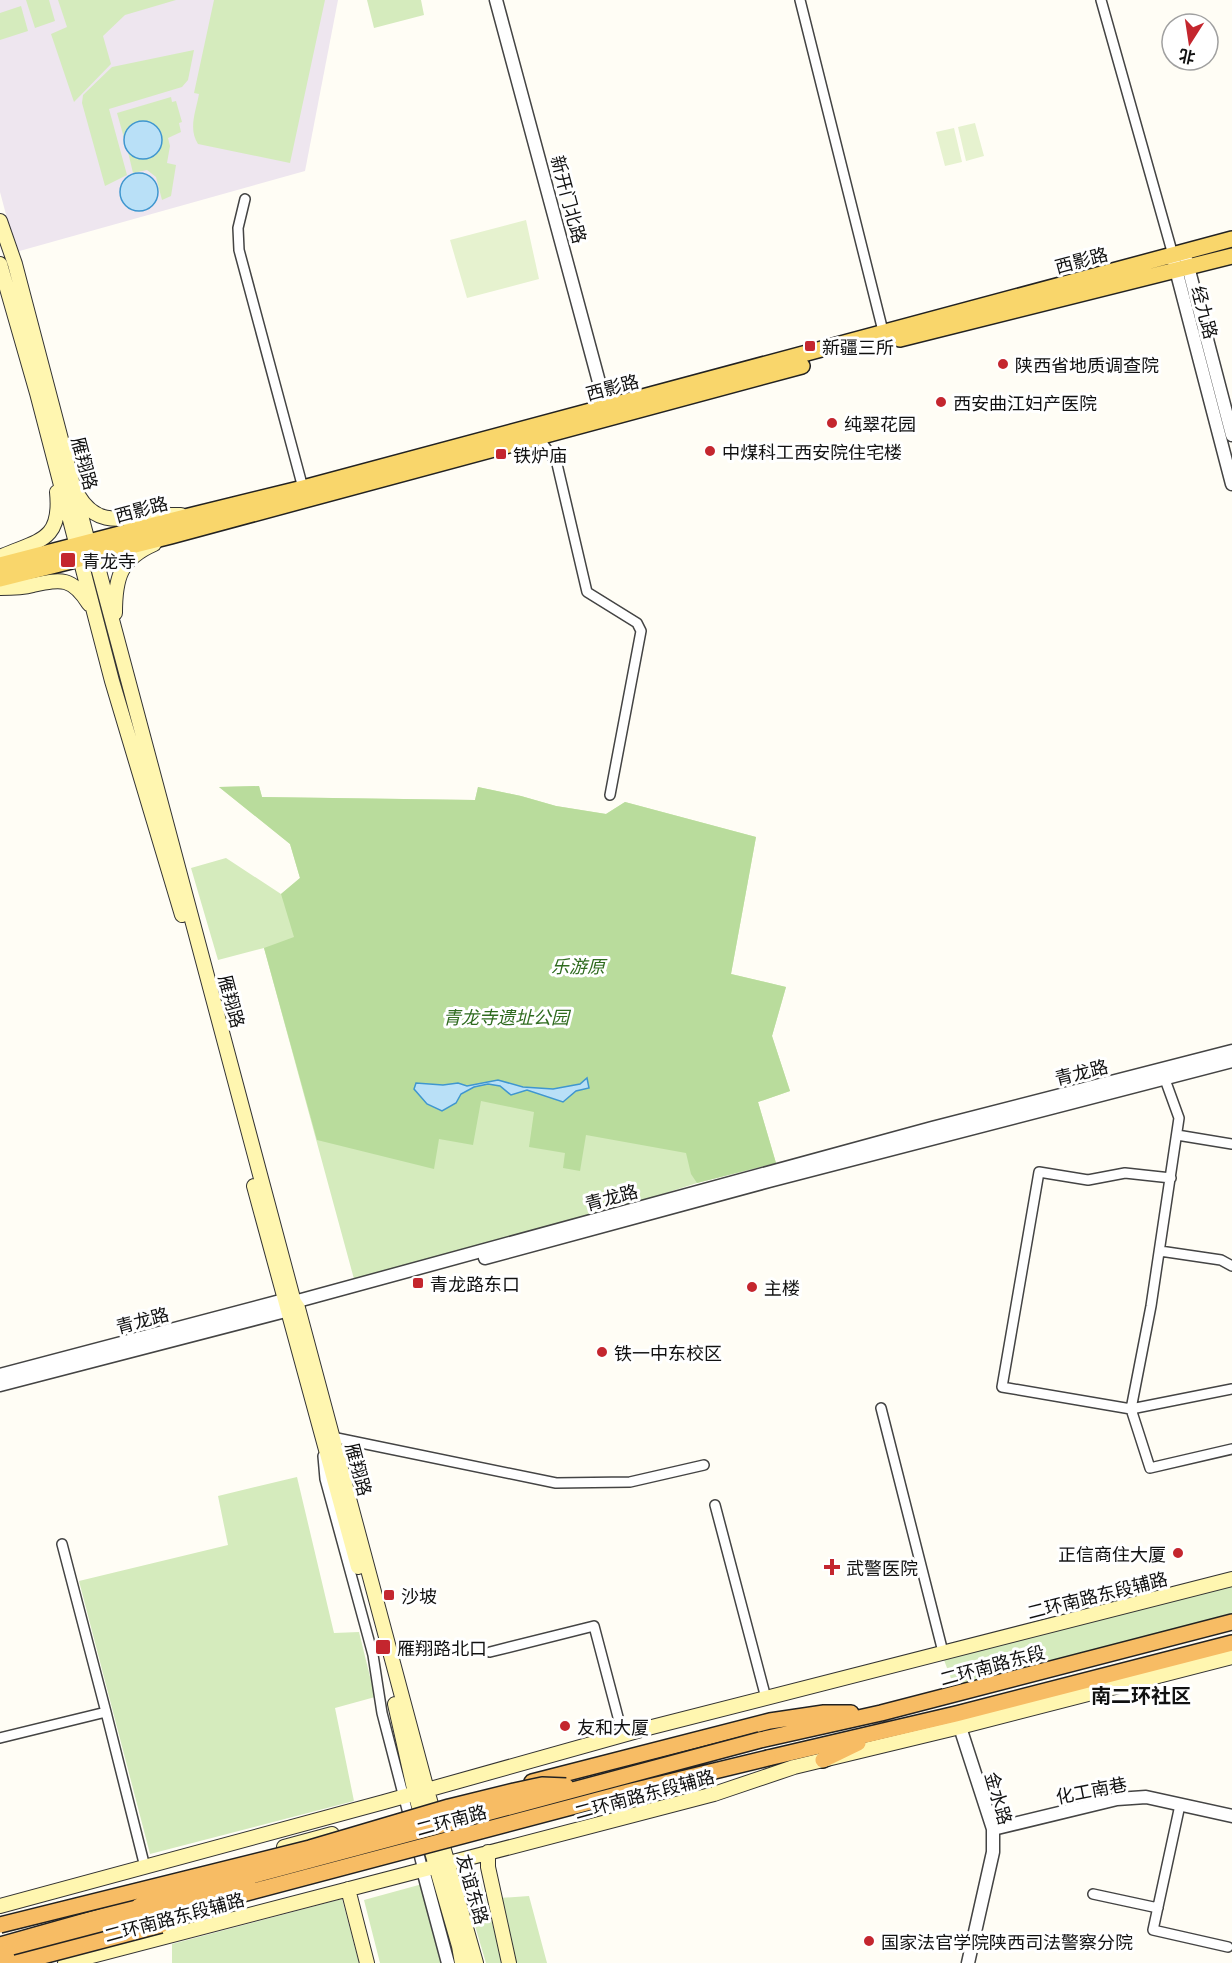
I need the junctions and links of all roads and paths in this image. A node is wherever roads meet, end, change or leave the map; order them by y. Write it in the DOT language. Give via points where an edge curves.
graph roads {
  1 [pos="496,0"];
  2 [pos="800,0"];
  3 [pos="1101,0"];
  4 [pos="245,199"];
  5 [pos="0,221"];
  6 [pos="1232,239"];
  7 [pos="1179,253"];
  8 [pos="1232,256"];
  9 [pos="4,265"];
  10 [pos="1183,269"];
  11 [pos="885,338"];
  12 [pos="606,408"];
  13 [pos="1232,435"];
  14 [pos="539,438"];
  15 [pos="53,451"];
  16 [pos="1232,484"];
  17 [pos="74,486"];
  18 [pos="303,488"];
  19 [pos="189,516"];
  20 [pos="171,536"];
  21 [pos="85,551"];
  22 [pos="0,557"];
  23 [pos="0,565"];
  24 [pos="0,579"];
  25 [pos="0,588"];
  26 [pos="96,618"];
  27 [pos="116,633"];
  28 [pos="610,795"];
  29 [pos="1232,1051"];
  30 [pos="1232,1061"];
  31 [pos="1163,1074"];
  32 [pos="1177,1136"];
  33 [pos="1232,1144"];
  34 [pos="1171,1178"];
  35 [pos="1160,1251"];
  36 [pos="1232,1266"];
  37 [pos="291,1305"];
  38 [pos="0,1375"];
  39 [pos="0,1385"];
  40 [pos="1232,1389"];
  41 [pos="881,1408"];
  42 [pos="1131,1409"];
  43 [pos="327,1438"];
  44 [pos="1232,1449"];
  45 [pos="704,1465"];
  46 [pos="715,1505"];
  47 [pos="62,1544"];
  48 [pos="1232,1579"];
  49 [pos="1232,1622"];
  50 [pos="1232,1643"];
  51 [pos="490,1652"];
  52 [pos="943,1652"];
  53 [pos="1232,1657"];
  54 [pos="766,1698"];
  55 [pos="106,1712"];
  56 [pos="881,1713"];
  57 [pos="958,1720"];
  58 [pos="886,1730"];
  59 [pos="622,1736"];
  60 [pos="0,1738"];
  61 [pos="760,1740"];
  62 [pos="823,1760"];
  63 [pos="587,1786"];
  64 [pos="628,1792"];
  65 [pos="416,1793"];
  66 [pos="1180,1804"];
  67 [pos="420,1810"];
  68 [pos="1232,1816"];
  69 [pos="993,1829"];
  70 [pos="488,1852"];
  71 [pos="442,1864"];
  72 [pos="145,1867"];
  73 [pos="423,1870"];
  74 [pos="348,1889"];
  75 [pos="1093,1894"];
  76 [pos="0,1906"];
  77 [pos="1158,1908"];
  78 [pos="142,1913"];
  79 [pos="32,1914"];
  80 [pos="0,1924"];
  81 [pos="72,1925"];
  82 [pos="0,1945"];
  83 [pos="1228,1947"];
  84 [pos="0,1959"];
  85 [pos="16,1963"];
  86 [pos="65,1963"];
  87 [pos="367,1963"];
  88 [pos="448,1963"];
  89 [pos="462,1963"];
  90 [pos="476,1963"];
  91 [pos="509,1963"];
  92 [pos="968,1963"];
  1 -- 12 [label="street, 新开门北路"];
  2 -- 11 [label="street"];
  3 -- 7 [label="street"];
  4 -- 18 [label="street" via="238,228 239,250"];
  5 -- 9 [label="main road, 雁翔路"];
  6 -- 7 [label="main road, 西影路"];
  7 -- 10 [label="street, 经九路"];
  7 -- 11 [label="main road, 西影路"];
  8 -- 10 [label="main road, 西影路"];
  9 -- 15 [label="main road, 雁翔路"];
  9 -- 17 [label="main road, 雁翔路"];
  10 -- 11 [label="main road, 西影路"];
  10 -- 13 [label="street, 经九路"];
  10 -- 16 [label="street, 经九路"];
  11 -- 12 [label="main road, 西影路"];
  11 -- 14 [label="main road, 西影路"];
  12 -- 18 [label="main road, 西影路"];
  14 -- 20 [label="main road, 西影路"];
  14 -- 28 [label="street" via="557,464 587,592 638,623 641,631"];
  15 -- 21 [label="main road, 雁翔路"];
  15 -- 22 [label="main road" via="58,501 54,526 41,540"];
  17 -- 19 [label="main road" via="86,505 112,520"];
  17 -- 21 [label="main road, 雁翔路"];
  18 -- 19 [label="main road, 西影路"];
  19 -- 21 [label="main road, 西影路"];
  20 -- 21 [label="main road, 西影路"];
  20 -- 27 [label="main road" via="135,554 120,572"];
  21 -- 23 [label="main road, 西影路"];
  21 -- 24 [label="main road, 西影路"];
  21 -- 26 [label="main road, 雁翔路"];
  21 -- 27 [label="main road, 雁翔路"];
  25 -- 26 [label="main road" via="62,580 79,591"];
  26 -- 37 [label="main road, 雁翔路"];
  27 -- 37 [label="main road, 雁翔路"];
  29 -- 31 [label="street, 青龙路"];
  30 -- 31 [label="street, 青龙路"];
  31 -- 32 [label="street" via="1179,1118"];
  31 -- 37 [label="street, 青龙路"];
  32 -- 33 [label="street"];
  32 -- 34 [label="street"];
  34 -- 35 [label="street"];
  34 -- 42 [label="street" via="1125,1173 1088,1180 1039,1173 1037,1183 1002,1387"];
  35 -- 36 [label="street" via="1221,1260"];
  35 -- 42 [label="street"];
  37 -- 38 [label="street, 青龙路"];
  37 -- 39 [label="street, 青龙路"];
  37 -- 43 [label="main road, 雁翔路"];
  40 -- 42 [label="street"];
  41 -- 52 [label="street"];
  42 -- 44 [label="street" via="1150,1468"];
  43 -- 45 [label="street" via="556,1483 630,1482"];
  43 -- 65 [label="main road, 雁翔路"];
  43 -- 65 [label="street" via="325,1479 373,1655 382,1713"];
  46 -- 54 [label="street"];
  47 -- 55 [label="street"];
  48 -- 52 [label="main road, 二环南路东段辅路"];
  49 -- 56 [label="highway, 二环南路东段"];
  50 -- 57 [label="highway"];
  51 -- 59 [label="street" via="594,1626"];
  52 -- 54 [label="main road, 二环南路东段辅路"];
  53 -- 57 [label="main road, 二环南路东段辅路"];
  54 -- 59 [label="main road, 二环南路东段辅路"];
  55 -- 60 [label="street"];
  55 -- 72 [label="street"];
  56 -- 61 [label="highway, 二环南路东段"];
  56 -- 67 [label="highway" via="824,1713 770,1720"];
  57 -- 58 [label="highway"];
  57 -- 62 [label="main road, 二环南路东段辅路"];
  57 -- 69 [label="street, 金水路"];
  58 -- 62 [label="highway"];
  58 -- 64 [label="highway, 二环南路, bridge"];
  59 -- 65 [label="main road, 二环南路东段辅路"];
  61 -- 63 [label="highway, 二环南路, bridge"];
  62 -- 70 [label="main road, 二环南路东段辅路" via="714,1794"];
  63 -- 78 [label="highway, 二环南路, bridge"];
  63 -- 80 [label="highway, bridge" via="542,1785 503,1794 310,1848"];
  64 -- 78 [label="highway, 二环南路, bridge"];
  64 -- 85 [label="highway, bridge" via="499,1836"];
  65 -- 67 [label="main road, 友谊东路"];
  65 -- 67 [label="street"];
  65 -- 72 [label="main road, 二环南路东段辅路"];
  66 -- 68 [label="street, 化工南巷"];
  66 -- 69 [label="street, 化工南巷" via="1146,1797 1117,1799"];
  66 -- 77 [label="street"];
  67 -- 71 [label="main road, 友谊东路"];
  67 -- 73 [label="street"];
  67 -- 79 [label="main road"];
  69 -- 92 [label="street, 金水路" via="993,1852"];
  70 -- 71 [label="main road, 二环南路东段辅路"];
  70 -- 91 [label="main road"];
  71 -- 73 [label="main road, 二环南路东段辅路"];
  71 -- 89 [label="main road"];
  71 -- 90 [label="main road, 友谊东路"];
  72 -- 76 [label="main road, 二环南路东段辅路"];
  73 -- 74 [label="main road, 二环南路东段辅路"];
  73 -- 88 [label="street"];
  74 -- 86 [label="main road, 二环南路东段辅路"];
  74 -- 87 [label="main road"];
  75 -- 77 [label="street"];
  77 -- 83 [label="street" via="1153,1930"];
  78 -- 81 [label="highway"];
  78 -- 84 [label="highway"];
  79 -- 80 [label="main road"];
  79 -- 81 [label="highway"];
  81 -- 82 [label="highway"];
}
